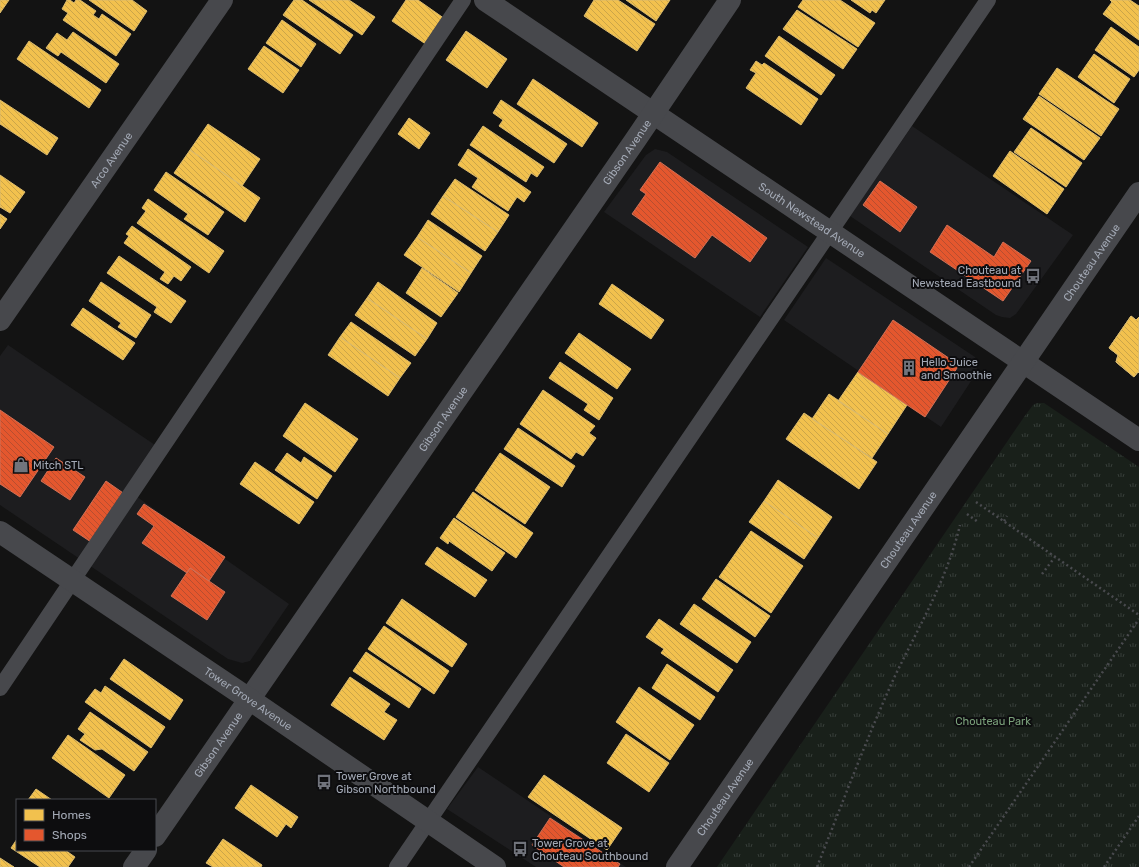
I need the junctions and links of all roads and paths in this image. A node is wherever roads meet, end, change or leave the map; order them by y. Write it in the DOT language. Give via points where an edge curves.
graph roads {
  1 [pos="222,0"];
  2 [pos="463,0"];
  3 [pos="485,0"];
  4 [pos="730,0"];
  5 [pos="988,0"];
  6 [pos="653,114"];
  7 [pos="1139,193"];
  8 [pos="829,232"];
  9 [pos="0,320"];
  10 [pos="1024,361"];
  11 [pos="1139,440"];
  12 [pos="976,502"];
  13 [pos="968,514"];
  14 [pos="1007,516"];
  15 [pos="1004,521"];
  16 [pos="978,522"];
  17 [pos="960,525"];
  18 [pos="0,532"];
  19 [pos="1055,556"];
  20 [pos="1042,574"];
  21 [pos="72,581"];
  22 [pos="1139,616"];
  23 [pos="1139,619"];
  24 [pos="0,688"];
  25 [pos="249,699"];
  26 [pos="1139,816"];
  27 [pos="428,822"];
  28 [pos="156,835"];
  29 [pos="145,851"];
  30 [pos="134,867"];
  31 [pos="397,867"];
  32 [pos="494,867"];
  33 [pos="677,867"];
  34 [pos="817,867"];
  35 [pos="969,867"];
  36 [pos="1104,867"];
  1 -- 9 [label="street, Arco Avenue"];
  2 -- 21 [label="lane"];
  3 -- 6 [label="street, South Newstead Avenue"];
  4 -- 6 [label="street, Gibson Avenue"];
  5 -- 8 [label="lane"];
  6 -- 8 [label="street, South Newstead Avenue"];
  6 -- 25 [label="street, Gibson Avenue"];
  7 -- 10 [label="street, Chouteau Avenue"];
  8 -- 10 [label="street, South Newstead Avenue"];
  8 -- 27 [label="lane"];
  10 -- 11 [label="street, South Newstead Avenue"];
  10 -- 33 [label="street, Chouteau Avenue"];
  12 -- 15 [label="path"];
  13 -- 16 [label="path"];
  14 -- 15 [label="path"];
  15 -- 19 [label="path"];
  17 -- 34 [label="path" via="951,558 861,754"];
  18 -- 21 [label="street, Tower Grove Avenue"];
  19 -- 20 [label="path"];
  19 -- 22 [label="path"];
  21 -- 24 [label="lane"];
  21 -- 25 [label="street, Tower Grove Avenue"];
  23 -- 35 [label="path"];
  25 -- 27 [label="street, Tower Grove Avenue"];
  25 -- 28 [label="street, Gibson Avenue"];
  26 -- 36 [label="path"];
  27 -- 31 [label="lane"];
  27 -- 32 [label="street, Tower Grove Avenue"];
  29 -- 30 [label="street"];
}
